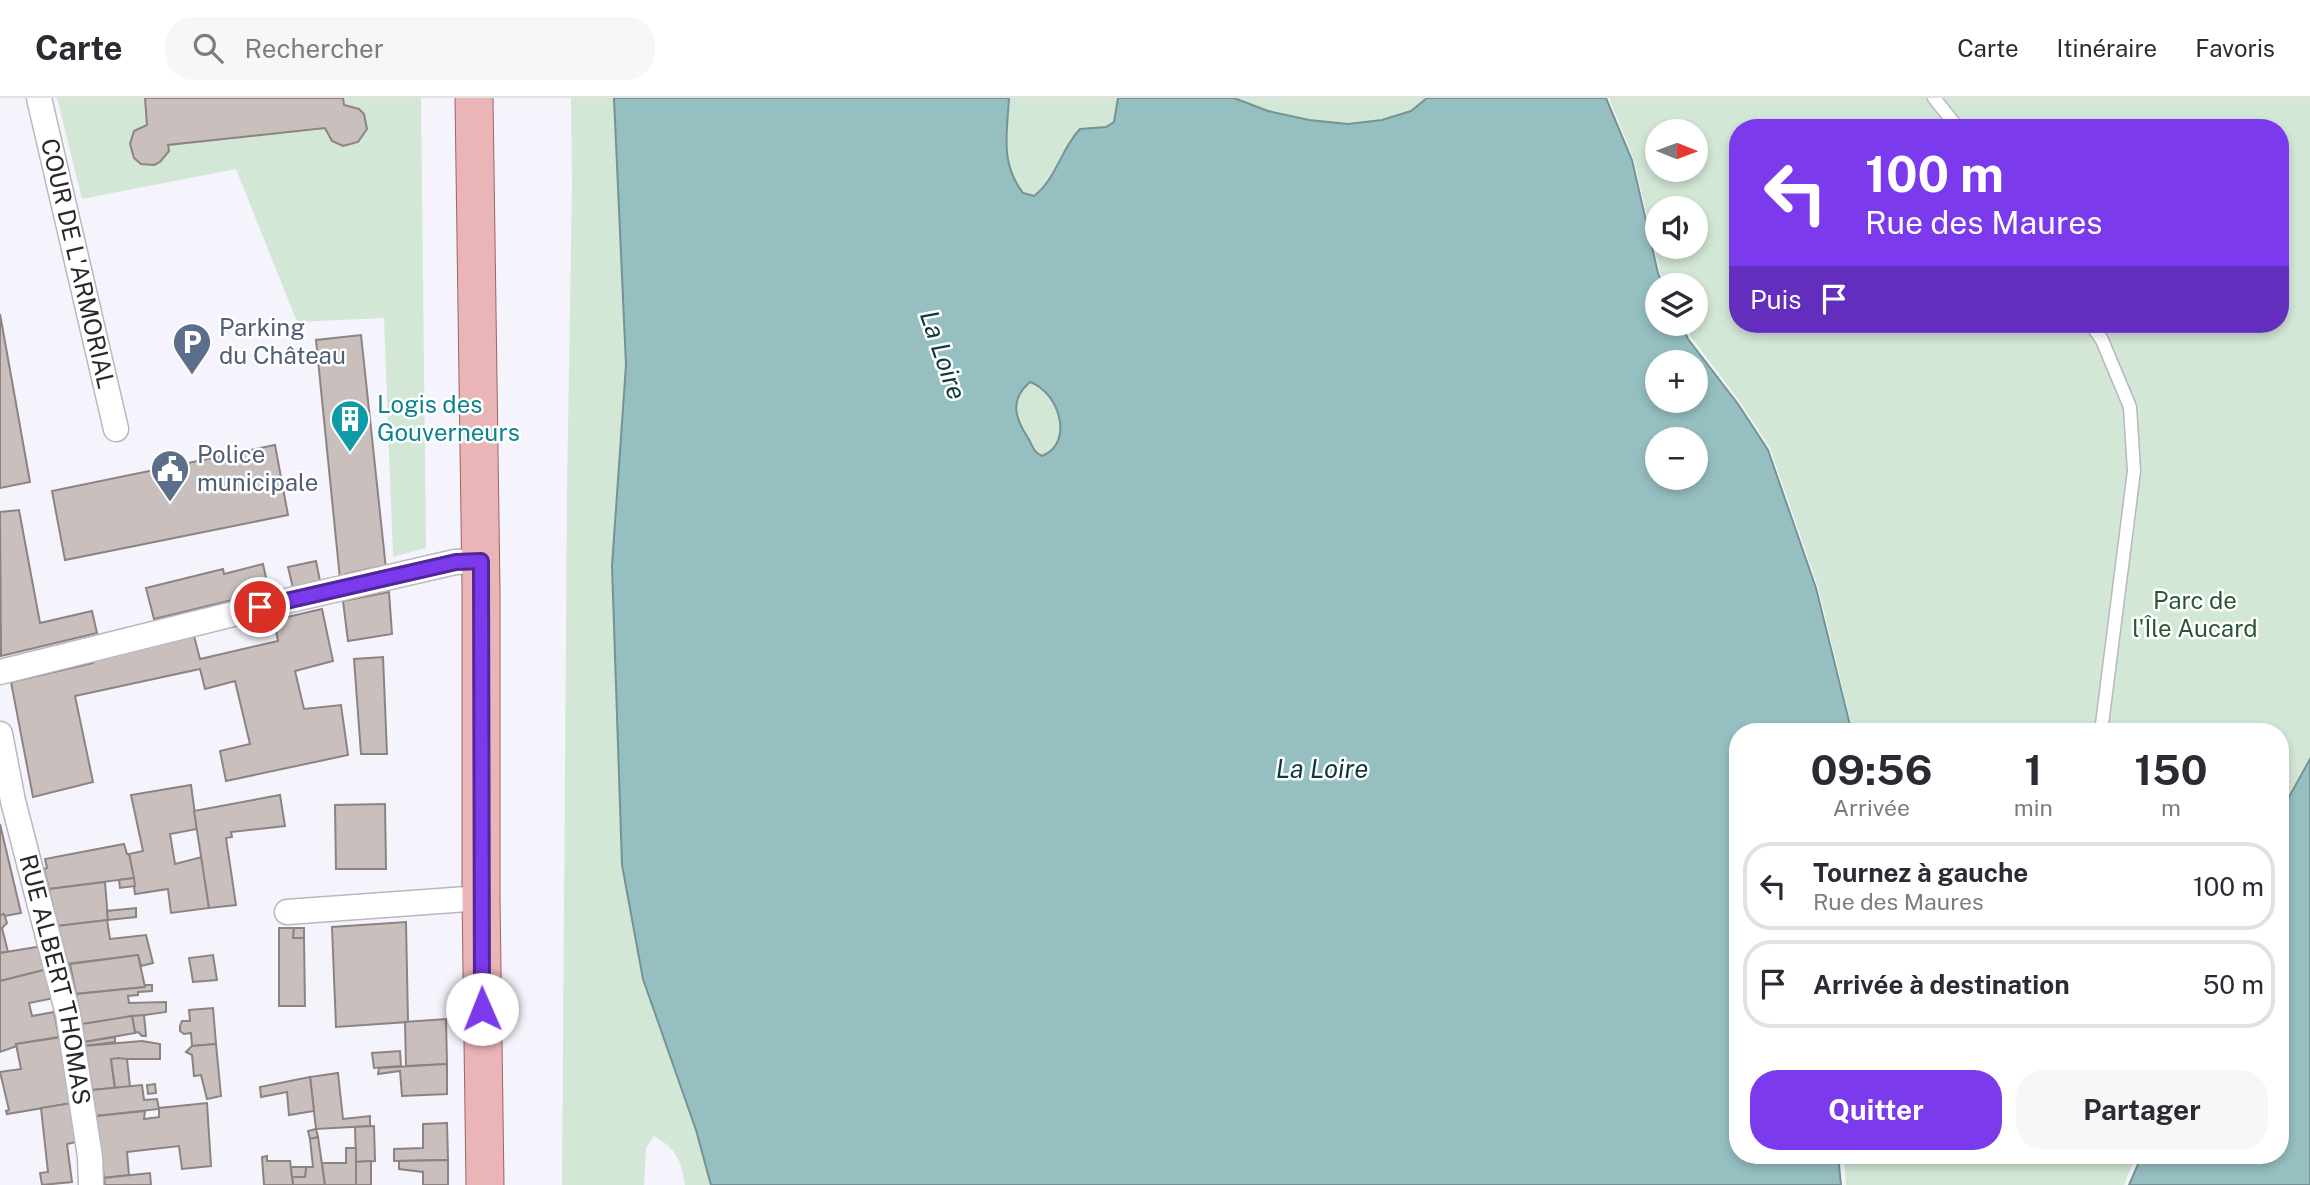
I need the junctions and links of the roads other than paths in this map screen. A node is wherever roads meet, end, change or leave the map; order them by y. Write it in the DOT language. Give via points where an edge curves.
graph roads {
  1 [pos="39,98"];
  2 [pos="453,98"];
  3 [pos="474,98"];
  4 [pos="1934,98"];
  5 [pos="1951,119"];
  6 [pos="2097,333"];
  7 [pos="116,429"];
  8 [pos="468,561"];
  9 [pos="0,672"];
  10 [pos="2102,723"];
  11 [pos="0,734"];
  12 [pos="7,803"];
  13 [pos="470,898"];
  14 [pos="287,912"];
  15 [pos="91,1185"];
  16 [pos="461,1185"];
  17 [pos="485,1185"];
  1 -- 7 [label="street, COUR DE L'ARMORIAL"];
  2 -- 8 [label="main road"];
  3 -- 8 [label="main road"];
  4 -- 5 [label="lane"];
  6 -- 10 [label="lane" via="2130,407 2134,471"];
  8 -- 9 [label="street"];
  8 -- 13 [label="main road"];
  11 -- 12 [label="street, RUE ALBERT THOMAS"];
  12 -- 15 [label="street, RUE ALBERT THOMAS" via="68,1014"];
  13 -- 14 [label="street"];
  13 -- 16 [label="main road"];
  13 -- 17 [label="main road"];
}
